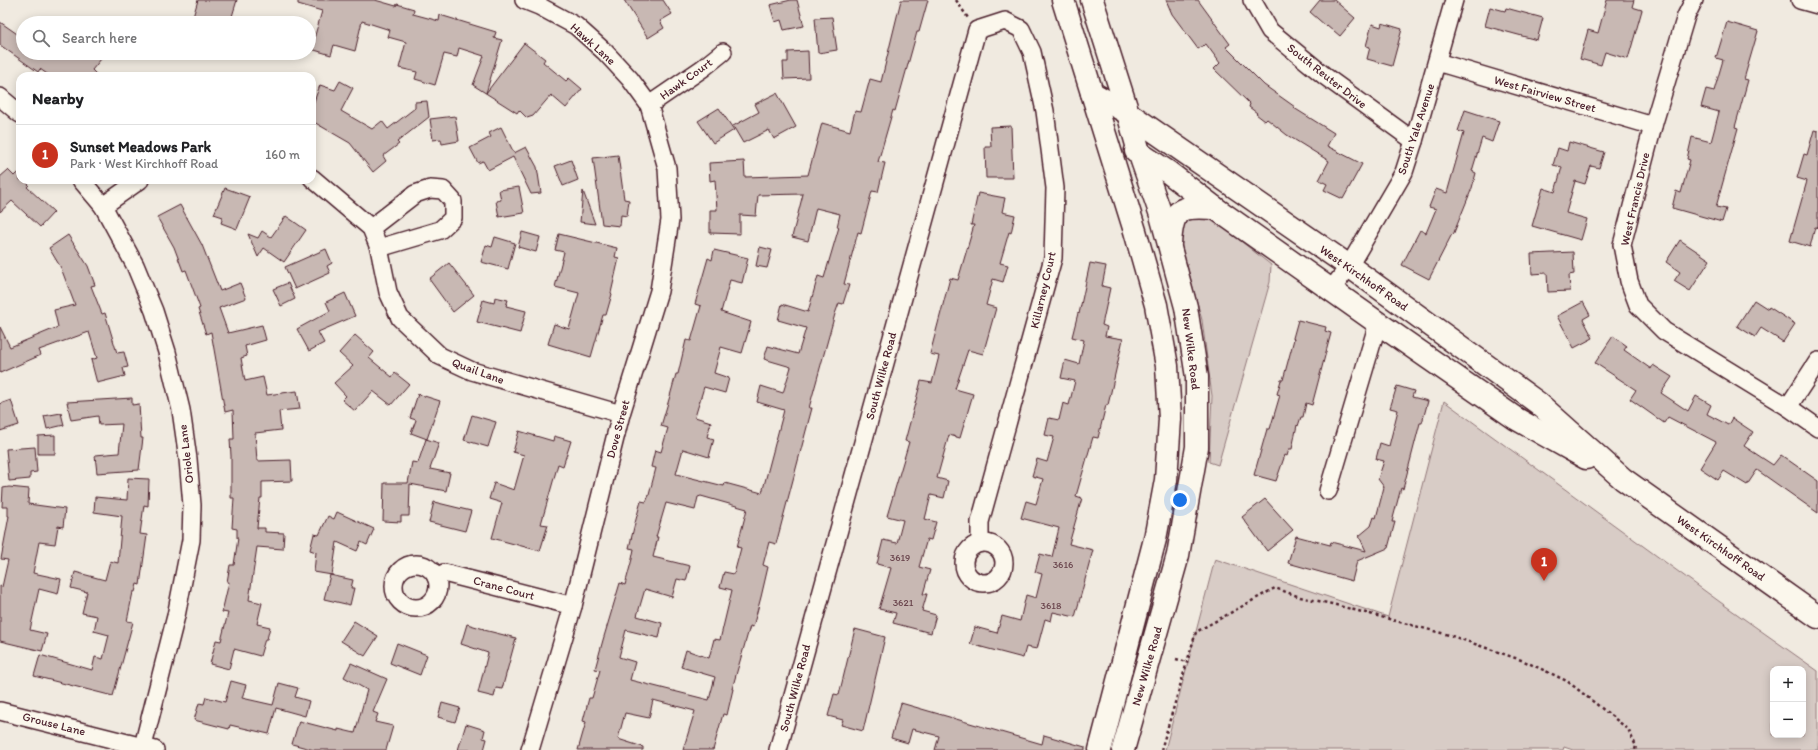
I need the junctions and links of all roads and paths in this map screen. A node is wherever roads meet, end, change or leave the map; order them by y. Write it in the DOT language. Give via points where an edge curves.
graph roads {
  1 [pos="524,0"];
  2 [pos="956,0"];
  3 [pos="1063,0"];
  4 [pos="1092,0"];
  5 [pos="1252,0"];
  6 [pos="1454,0"];
  7 [pos="1694,0"];
  8 [pos="1800,0"];
  9 [pos="1818,5"];
  10 [pos="977,30"];
  11 [pos="723,52"];
  12 [pos="1437,62"];
  13 [pos="1092,93"];
  14 [pos="0,97"];
  15 [pos="649,105"];
  16 [pos="16,111"];
  17 [pos="1128,113"];
  18 [pos="1652,126"];
  19 [pos="1102,127"];
  20 [pos="1414,141"];
  21 [pos="1139,152"];
  22 [pos="316,181"];
  23 [pos="84,184"];
  24 [pos="134,184"];
  25 [pos="103,206"];
  26 [pos="1214,208"];
  27 [pos="371,228"];
  28 [pos="1170,246"];
  29 [pos="379,248"];
  30 [pos="1349,266"];
  31 [pos="1332,289"];
  32 [pos="1378,323"];
  33 [pos="1818,361"];
  34 [pos="1788,408"];
  35 [pos="621,414"];
  36 [pos="1818,428"];
  37 [pos="1624,479"];
  38 [pos="1328,491"];
  39 [pos="980,543"];
  40 [pos="436,577"];
  41 [pos="573,606"];
  42 [pos="1818,617"];
  43 [pos="1176,659"];
  44 [pos="1187,662"];
  45 [pos="0,711"];
  46 [pos="149,748"];
  47 [pos="530,750"];
  48 [pos="778,750"];
  49 [pos="1100,750"];
  50 [pos="1123,750"];
  51 [pos="1161,750"];
  52 [pos="1635,750"];
  1 -- 15 [label="street, Hawk Lane" via="576,26 605,52"];
  2 -- 10 [label="path"];
  3 -- 13 [label="main road, New Wilke Road"];
  4 -- 17 [label="main road, New Wilke Road"];
  5 -- 20 [label="street, South Reuter Drive" via="1270,31 1326,77"];
  6 -- 12 [label="street, South Yale Avenue"];
  7 -- 18 [label="street, West Francis Drive" via="1686,16"];
  8 -- 9 [label="street"];
  10 -- 39 [label="street, Killarney Court" via="1005,21 1021,29 1032,52 1045,111 1055,188 1053,258 980,522"];
  10 -- 48 [label="street, South Wilke Road"];
  11 -- 15 [label="street, Hawk Court"];
  12 -- 18 [label="street, West Fairview Street"];
  12 -- 20 [label="street, South Yale Avenue"];
  13 -- 17 [label="main road, West Kirchhoff Road"];
  13 -- 19 [label="main road, New Wilke Road"];
  14 -- 16 [label="street"];
  15 -- 35 [label="street, Dove Street" via="667,168 670,220 659,291"];
  17 -- 21 [label="main road, New Wilke Road"];
  17 -- 30 [label="main road, West Kirchhoff Road"];
  18 -- 34 [label="street, West Francis Drive" via="1622,245 1629,281 1638,305 1664,331"];
  19 -- 21 [label="main road, West Kirchhoff Road"];
  19 -- 49 [label="main road, New Wilke Road" via="1156,305 1167,366 1170,419 1166,480 1155,539"];
  20 -- 30 [label="street, South Yale Avenue" via="1404,172"];
  21 -- 26 [label="main road, West Kirchhoff Road"];
  21 -- 28 [label="main road, New Wilke Road"];
  22 -- 27 [label="street, Quail Lane"];
  23 -- 25 [label="street, Oriole Lane"];
  24 -- 25 [label="street"];
  25 -- 46 [label="street, Oriole Lane" via="135,265 167,352 181,410 192,505 191,540"];
  26 -- 28 [label="main road" via="1182,209 1175,216 1171,228"];
  26 -- 31 [label="main road, West Kirchhoff Road"];
  27 -- 29 [label="street, Quail Lane"];
  27 -- 29 [label="street" via="415,194 444,190 453,201 452,218 440,230"];
  28 -- 50 [label="main road, New Wilke Road" via="1186,307 1197,377 1197,446 1178,555"];
  29 -- 35 [label="street, Quail Lane" via="388,292 400,318 440,356 472,371"];
  30 -- 31 [label="street, South Yale Avenue"];
  30 -- 37 [label="main road, West Kirchhoff Road" via="1538,404"];
  31 -- 32 [label="main road, West Kirchhoff Road"];
  32 -- 37 [label="main road, West Kirchhoff Road" via="1515,418"];
  32 -- 38 [label="street"];
  33 -- 34 [label="street"];
  34 -- 36 [label="street, West Francis Drive"];
  35 -- 41 [label="street, Dove Street"];
  37 -- 42 [label="main road, West Kirchhoff Road"];
  40 -- 41 [label="street, Crane Court" via="444,573"];
  41 -- 47 [label="street, Dove Street"];
  43 -- 44 [label="path"];
  44 -- 51 [label="path"];
  44 -- 52 [label="path" via="1196,632 1275,588 1300,597 1449,635 1524,661 1567,681 1628,729 1636,746"];
  45 -- 46 [label="street, Grouse Lane"];
}
